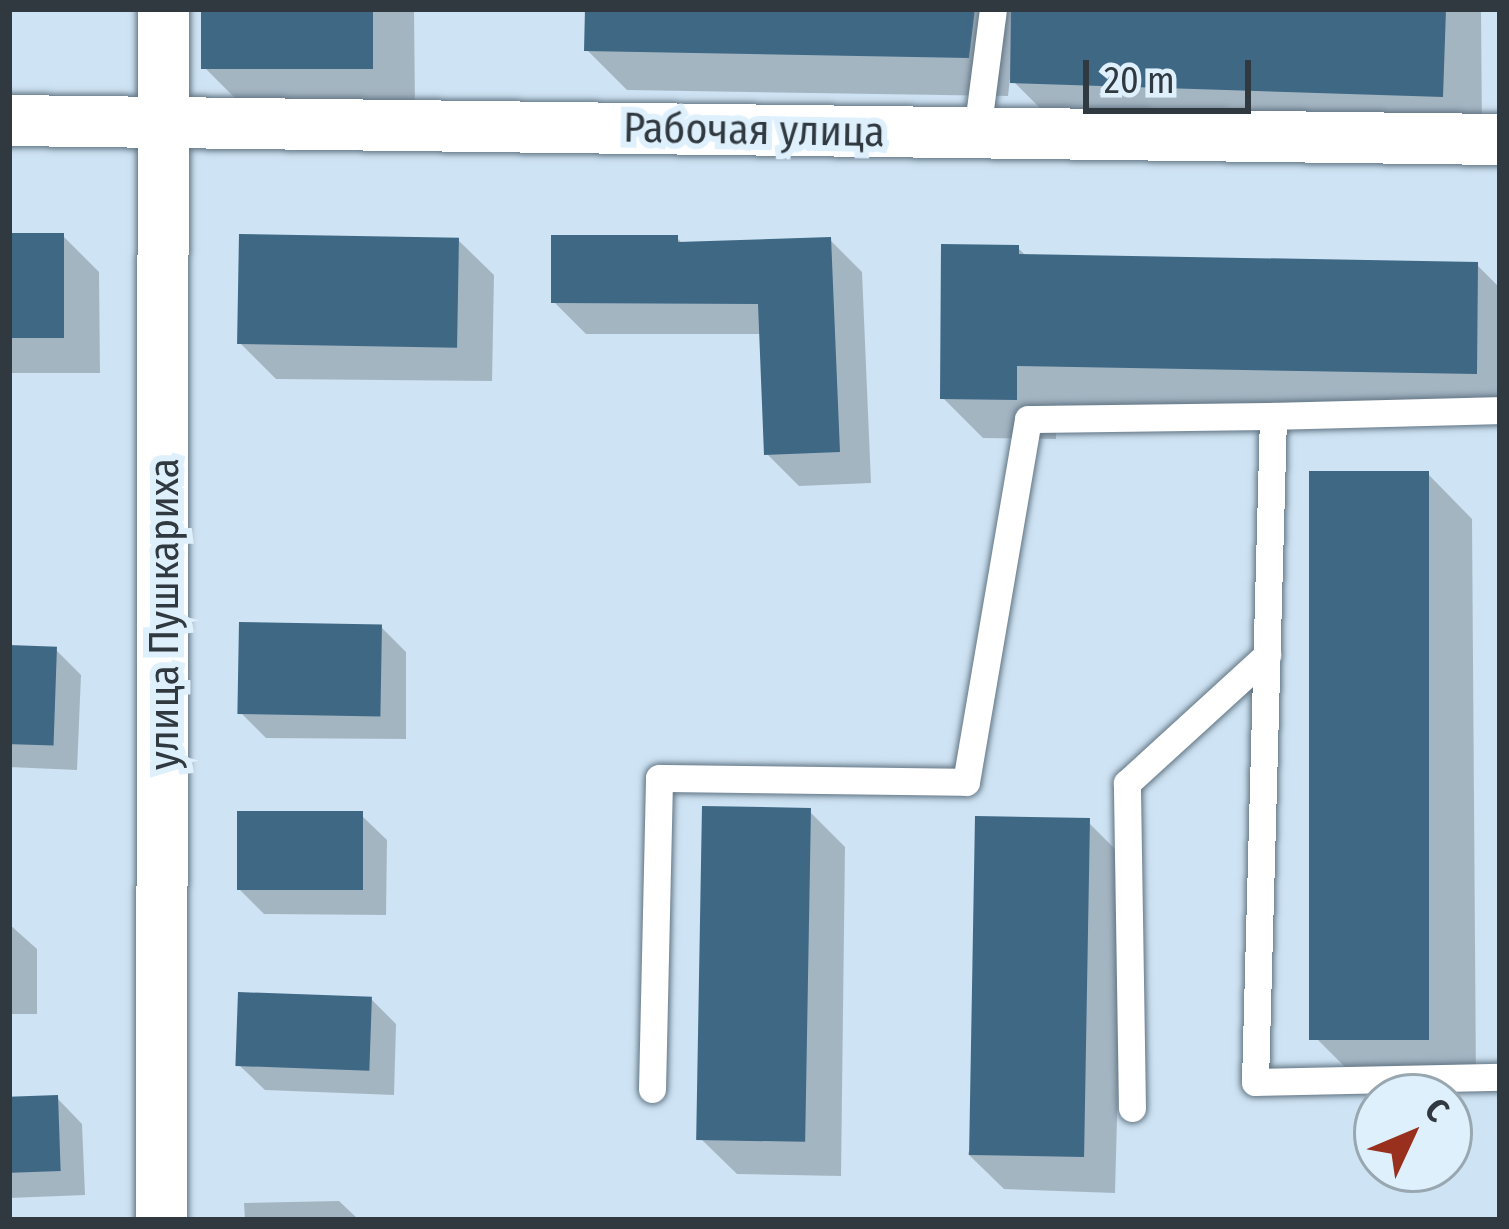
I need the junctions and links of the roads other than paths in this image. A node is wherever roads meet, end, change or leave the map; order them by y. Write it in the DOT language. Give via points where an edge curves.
graph roads {
  1 [pos="163,9"];
  2 [pos="993,9"];
  3 [pos="9,120"];
  4 [pos="166,122"];
  5 [pos="977,132"];
  6 [pos="1500,139"];
  7 [pos="1500,410"];
  8 [pos="1273,416"];
  9 [pos="1267,655"];
  10 [pos="1500,1077"];
  11 [pos="652,1089"];
  12 [pos="1132,1108"];
  13 [pos="161,1220"];
  1 -- 4 [label="street, улица Пушкариха"];
  2 -- 5 [label="lane"];
  3 -- 4 [label="street, Рабочая улица"];
  4 -- 5 [label="street, Рабочая улица"];
  4 -- 13 [label="street, улица Пушкариха"];
  5 -- 6 [label="street, Рабочая улица"];
  7 -- 8 [label="lane"];
  8 -- 9 [label="lane"];
  8 -- 11 [label="lane" via="1028,419 966,782 659,778"];
  9 -- 10 [label="lane" via="1255,1082"];
  9 -- 12 [label="lane" via="1127,782"];
}
